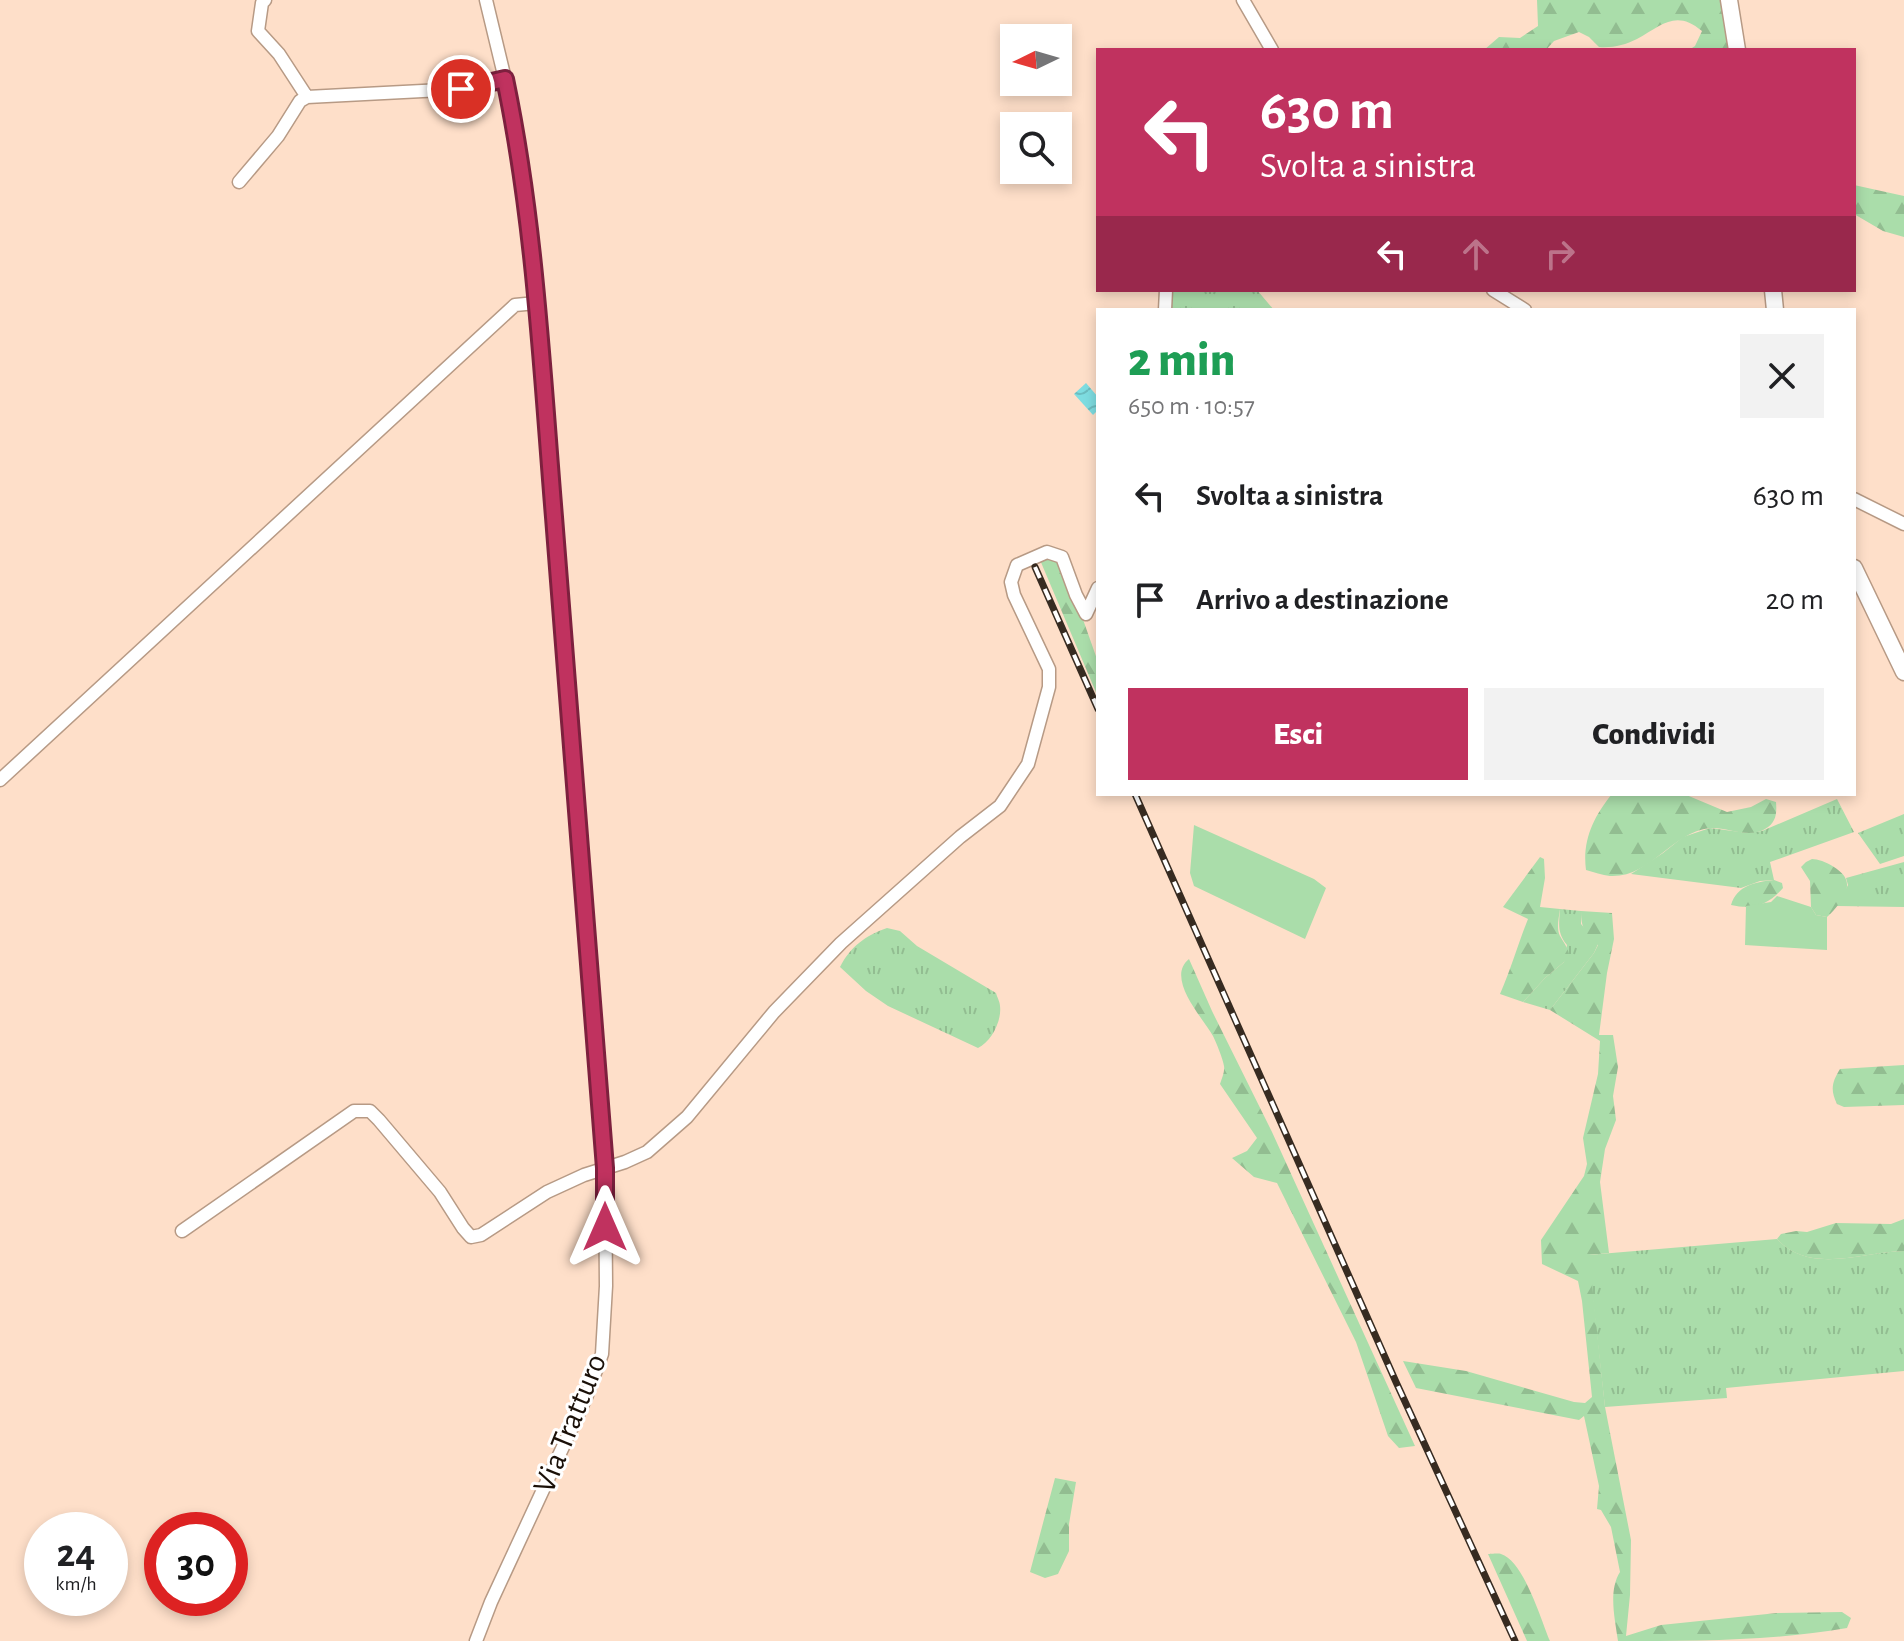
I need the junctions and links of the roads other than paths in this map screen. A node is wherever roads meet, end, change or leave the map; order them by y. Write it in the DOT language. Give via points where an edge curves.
graph roads {
  1 [pos="265,0"];
  2 [pos="486,0"];
  3 [pos="1243,0"];
  4 [pos="1729,0"];
  5 [pos="1271,48"];
  6 [pos="1737,48"];
  7 [pos="505,79"];
  8 [pos="307,97"];
  9 [pos="239,182"];
  10 [pos="1496,292"];
  11 [pos="536,303"];
  12 [pos="1522,308"];
  13 [pos="1856,500"];
  14 [pos="1904,524"];
  15 [pos="1856,572"];
  16 [pos="1096,592"];
  17 [pos="1904,672"];
  18 [pos="0,780"];
  19 [pos="605,1168"];
  20 [pos="182,1231"];
  21 [pos="476,1641"];
  1 -- 8 [label="street" via="258,31"];
  2 -- 7 [label="street, Via Tratturo"];
  3 -- 5 [label="street"];
  4 -- 6 [label="main road"];
  7 -- 8 [label="street" via="461,89"];
  7 -- 11 [label="street, Via Tratturo" via="518,142"];
  8 -- 9 [label="street"];
  10 -- 12 [label="street"];
  11 -- 18 [label="street" via="515,305"];
  11 -- 19 [label="street, Via Tratturo"];
  13 -- 14 [label="street"];
  15 -- 17 [label="main road"];
  16 -- 19 [label="street" via="1086,614 1062,557 1047,552 1017,565 1011,582 1014,595 1049,669 1049,687 1028,764 1000,806 841,943 774,1012 687,1117 647,1152"];
  19 -- 20 [label="street" via="547,1192 471,1237 379,1120 370,1111 354,1111"];
  19 -- 21 [label="street, Via Tratturo" via="602,1354"];
}
